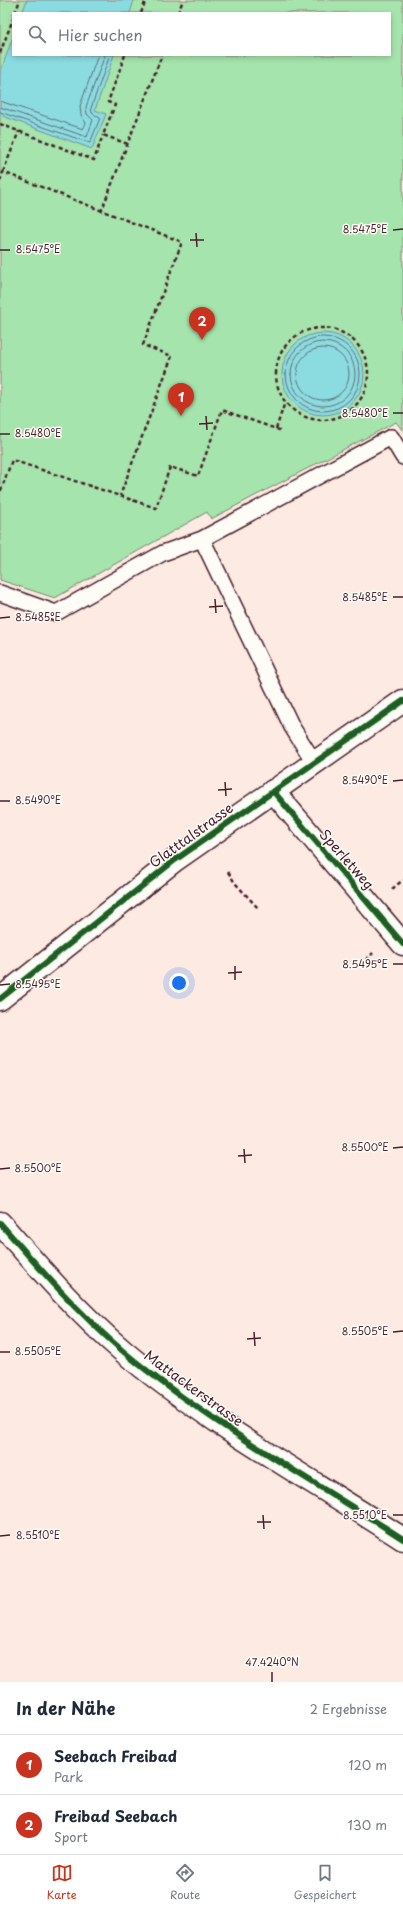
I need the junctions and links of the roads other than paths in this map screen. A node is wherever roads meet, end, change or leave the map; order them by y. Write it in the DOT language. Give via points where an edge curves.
graph roads {
  1 [pos="403,457"];
  2 [pos="202,540"];
  3 [pos="0,593"];
  4 [pos="403,701"];
  5 [pos="314,762"];
  6 [pos="273,791"];
  7 [pos="403,944"];
  8 [pos="0,999"];
  9 [pos="0,1223"];
  10 [pos="403,1539"];
  1 -- 2 [label="lane" via="391,437"];
  2 -- 3 [label="lane" via="163,553 56,613"];
  2 -- 5 [label="lane" via="292,727"];
  4 -- 5 [label="street, Glatttalstrasse"];
  5 -- 6 [label="street, Glatttalstrasse"];
  6 -- 7 [label="street, Sperletweg"];
  6 -- 8 [label="street, Glatttalstrasse" via="175,860"];
  9 -- 10 [label="street, Mattackerstrasse" via="49,1280 91,1322 166,1385 215,1421"];
}
